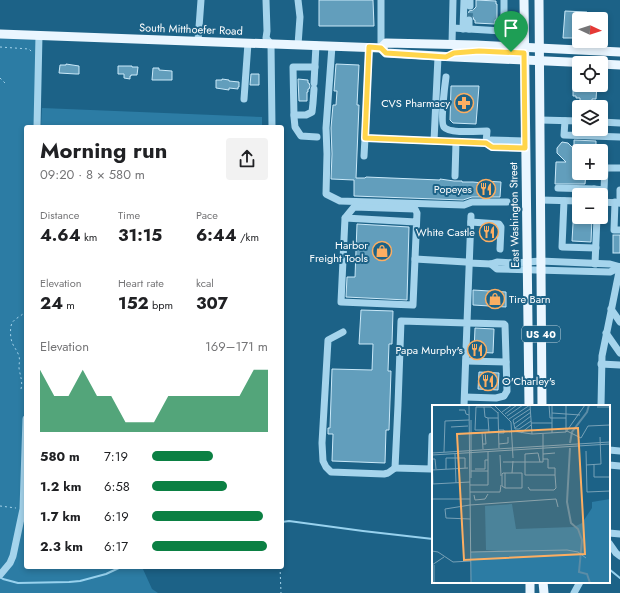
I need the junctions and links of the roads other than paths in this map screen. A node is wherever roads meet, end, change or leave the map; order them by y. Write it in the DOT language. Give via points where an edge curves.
graph roads {
  1 [pos="201,0"];
  2 [pos="266,0"];
  3 [pos="298,0"];
  4 [pos="381,0"];
  5 [pos="452,0"];
  6 [pos="464,0"];
  7 [pos="504,0"];
  8 [pos="524,0"];
  9 [pos="539,0"];
  10 [pos="469,20"];
  11 [pos="452,28"];
  12 [pos="466,29"];
  13 [pos="0,34"];
  14 [pos="39,36"];
  15 [pos="198,41"];
  16 [pos="248,43"];
  17 [pos="271,44"];
  18 [pos="452,44"];
  19 [pos="298,45"];
  20 [pos="316,45"];
  21 [pos="332,46"];
  22 [pos="369,47"];
  23 [pos="381,48"];
  24 [pos="529,51"];
  25 [pos="620,52"];
  26 [pos="442,57"];
  27 [pos="540,60"];
  28 [pos="572,62"];
  29 [pos="608,64"];
  30 [pos="620,65"];
  31 [pos="315,67"];
  32 [pos="446,77"];
  33 [pos="244,99"];
  34 [pos="294,115"];
  35 [pos="540,120"];
  36 [pos="565,121"];
  37 [pos="572,122"];
  38 [pos="608,122"];
  39 [pos="620,123"];
  40 [pos="37,125"];
  41 [pos="272,125"];
  42 [pos="443,127"];
  43 [pos="434,128"];
  44 [pos="317,137"];
  45 [pos="365,138"];
  46 [pos="620,138"];
  47 [pos="434,141"];
  48 [pos="456,142"];
  49 [pos="486,143"];
  50 [pos="525,144"];
  51 [pos="364,156"];
  52 [pos="620,168"];
  53 [pos="454,176"];
  54 [pos="558,188"];
  55 [pos="604,188"];
  56 [pos="572,190"];
  57 [pos="620,190"];
  58 [pos="540,200"];
  59 [pos="564,201"];
  60 [pos="572,201"];
  61 [pos="507,202"];
  62 [pos="608,202"];
  63 [pos="618,203"];
  64 [pos="345,218"];
  65 [pos="416,222"];
  66 [pos="597,224"];
  67 [pos="620,230"];
  68 [pos="596,248"];
  69 [pos="500,249"];
  70 [pos="415,259"];
  71 [pos="469,263"];
  72 [pos="595,264"];
  73 [pos="528,266"];
  74 [pos="540,266"];
  75 [pos="620,267"];
  76 [pos="611,309"];
  77 [pos="620,322"];
  78 [pos="467,323"];
  79 [pos="343,332"];
  80 [pos="606,333"];
  81 [pos="620,354"];
  82 [pos="466,361"];
  83 [pos="506,362"];
  84 [pos="601,364"];
  85 [pos="620,364"];
  86 [pos="464,397"];
  87 [pos="464,405"];
  88 [pos="529,405"];
  89 [pos="542,405"];
  90 [pos="601,405"];
  91 [pos="432,436"];
  92 [pos="610,450"];
  93 [pos="620,451"];
  94 [pos="610,465"];
  95 [pos="620,466"];
  96 [pos="395,468"];
  97 [pos="24,479"];
  98 [pos="610,533"];
  99 [pos="620,534"];
  100 [pos="610,544"];
  101 [pos="620,556"];
  102 [pos="1,574"];
  103 [pos="543,583"];
  104 [pos="579,583"];
  105 [pos="544,593"];
  106 [pos="574,593"];
  1 -- 15 [label="street"];
  2 -- 17 [label="street" via="266,38"];
  3 -- 19 [label="street"];
  4 -- 23 [label="street"];
  5 -- 11 [label="street"];
  6 -- 12 [label="street"];
  7 -- 12 [label="street" via="502,31"];
  8 -- 24 [label="main road, East Washington Street / US 40"];
  9 -- 24 [label="main road, East Washington Street / US 40" via="540,36"];
  10 -- 12 [label="street"];
  11 -- 12 [label="street"];
  11 -- 18 [label="street"];
  13 -- 14 [label="main road, South Mitthoefer Road"];
  14 -- 15 [label="main road, South Mitthoefer Road"];
  14 -- 40 [label="street"];
  15 -- 16 [label="main road, South Mitthoefer Road"];
  16 -- 17 [label="main road, South Mitthoefer Road"];
  16 -- 33 [label="street"];
  17 -- 19 [label="main road, South Mitthoefer Road"];
  17 -- 41 [label="street"];
  18 -- 23 [label="main road, South Mitthoefer Road" via="386,43"];
  18 -- 24 [label="main road, South Mitthoefer Road"];
  19 -- 20 [label="main road, South Mitthoefer Road"];
  20 -- 21 [label="main road, South Mitthoefer Road"];
  20 -- 31 [label="street"];
  21 -- 22 [label="main road, South Mitthoefer Road"];
  21 -- 61 [label="street" via="326,128 326,194 340,201 464,205 472,202"];
  22 -- 23 [label="main road, South Mitthoefer Road"];
  22 -- 45 [label="street"];
  23 -- 26 [label="main road, South Mitthoefer Road" via="386,53"];
  24 -- 25 [label="main road"];
  24 -- 26 [label="main road, South Mitthoefer Road"];
  24 -- 27 [label="main road, East Washington Street / US 40"];
  24 -- 27 [label="main road"];
  24 -- 50 [label="main road, East Washington Street / US 40"];
  26 -- 43 [label="street"];
  27 -- 28 [label="main road"];
  27 -- 35 [label="main road, East Washington Street / US 40"];
  29 -- 30 [label="main road"];
  31 -- 34 [label="street" via="312,112"];
  31 -- 34 [label="street" via="293,67"];
  32 -- 42 [label="street"];
  34 -- 44 [label="street" via="295,127 301,136"];
  35 -- 36 [label="street"];
  35 -- 58 [label="main road, East Washington Street / US 40"];
  36 -- 37 [label="street"];
  36 -- 46 [label="street" via="564,136"];
  38 -- 39 [label="street"];
  42 -- 43 [label="street"];
  42 -- 49 [label="street" via="448,130 487,131"];
  43 -- 47 [label="street"];
  45 -- 47 [label="street"];
  45 -- 51 [label="street"];
  47 -- 48 [label="street"];
  48 -- 49 [label="street"];
  48 -- 53 [label="street"];
  49 -- 50 [label="street" via="491,140"];
  50 -- 73 [label="main road, East Washington Street / US 40"];
  52 -- 55 [label="street" via="605,168"];
  54 -- 56 [label="street"];
  57 -- 63 [label="street"];
  58 -- 59 [label="street"];
  58 -- 74 [label="main road, East Washington Street / US 40"];
  59 -- 60 [label="street"];
  59 -- 68 [label="street" via="562,247"];
  62 -- 63 [label="street"];
  63 -- 67 [label="street" via="614,230"];
  64 -- 65 [label="street"];
  64 -- 65 [label="street" via="354,207 415,209"];
  64 -- 70 [label="street" via="341,302 413,305"];
  65 -- 70 [label="street"];
  66 -- 68 [label="street"];
  68 -- 72 [label="street"];
  69 -- 71 [label="street" via="502,227 471,219"];
  70 -- 71 [label="street"];
  71 -- 73 [label="street" via="497,262"];
  71 -- 78 [label="street"];
  72 -- 74 [label="street"];
  72 -- 75 [label="street"];
  73 -- 74 [label="street"];
  73 -- 88 [label="main road, East Washington Street / US 40"];
  74 -- 75 [label="street" via="610,272"];
  74 -- 89 [label="main road, East Washington Street / US 40"];
  75 -- 76 [label="street"];
  76 -- 77 [label="street"];
  76 -- 80 [label="street"];
  78 -- 82 [label="street"];
  78 -- 83 [label="street" via="504,324"];
  78 -- 96 [label="street" via="401,321"];
  79 -- 96 [label="street" via="328,340 323,461 331,472 384,474"];
  80 -- 81 [label="street"];
  80 -- 84 [label="street"];
  82 -- 83 [label="street"];
  82 -- 86 [label="street"];
  83 -- 86 [label="street" via="504,396"];
  84 -- 85 [label="street"];
  84 -- 90 [label="street"];
  86 -- 87 [label="street"];
  91 -- 96 [label="street" via="431,469"];
  92 -- 93 [label="street"];
  94 -- 95 [label="street"];
  97 -- 102 [label="street" via="23,509 13,556"];
  98 -- 99 [label="street"];
  100 -- 101 [label="street"];
  103 -- 105 [label="main road"];
  104 -- 106 [label="street"];
}
